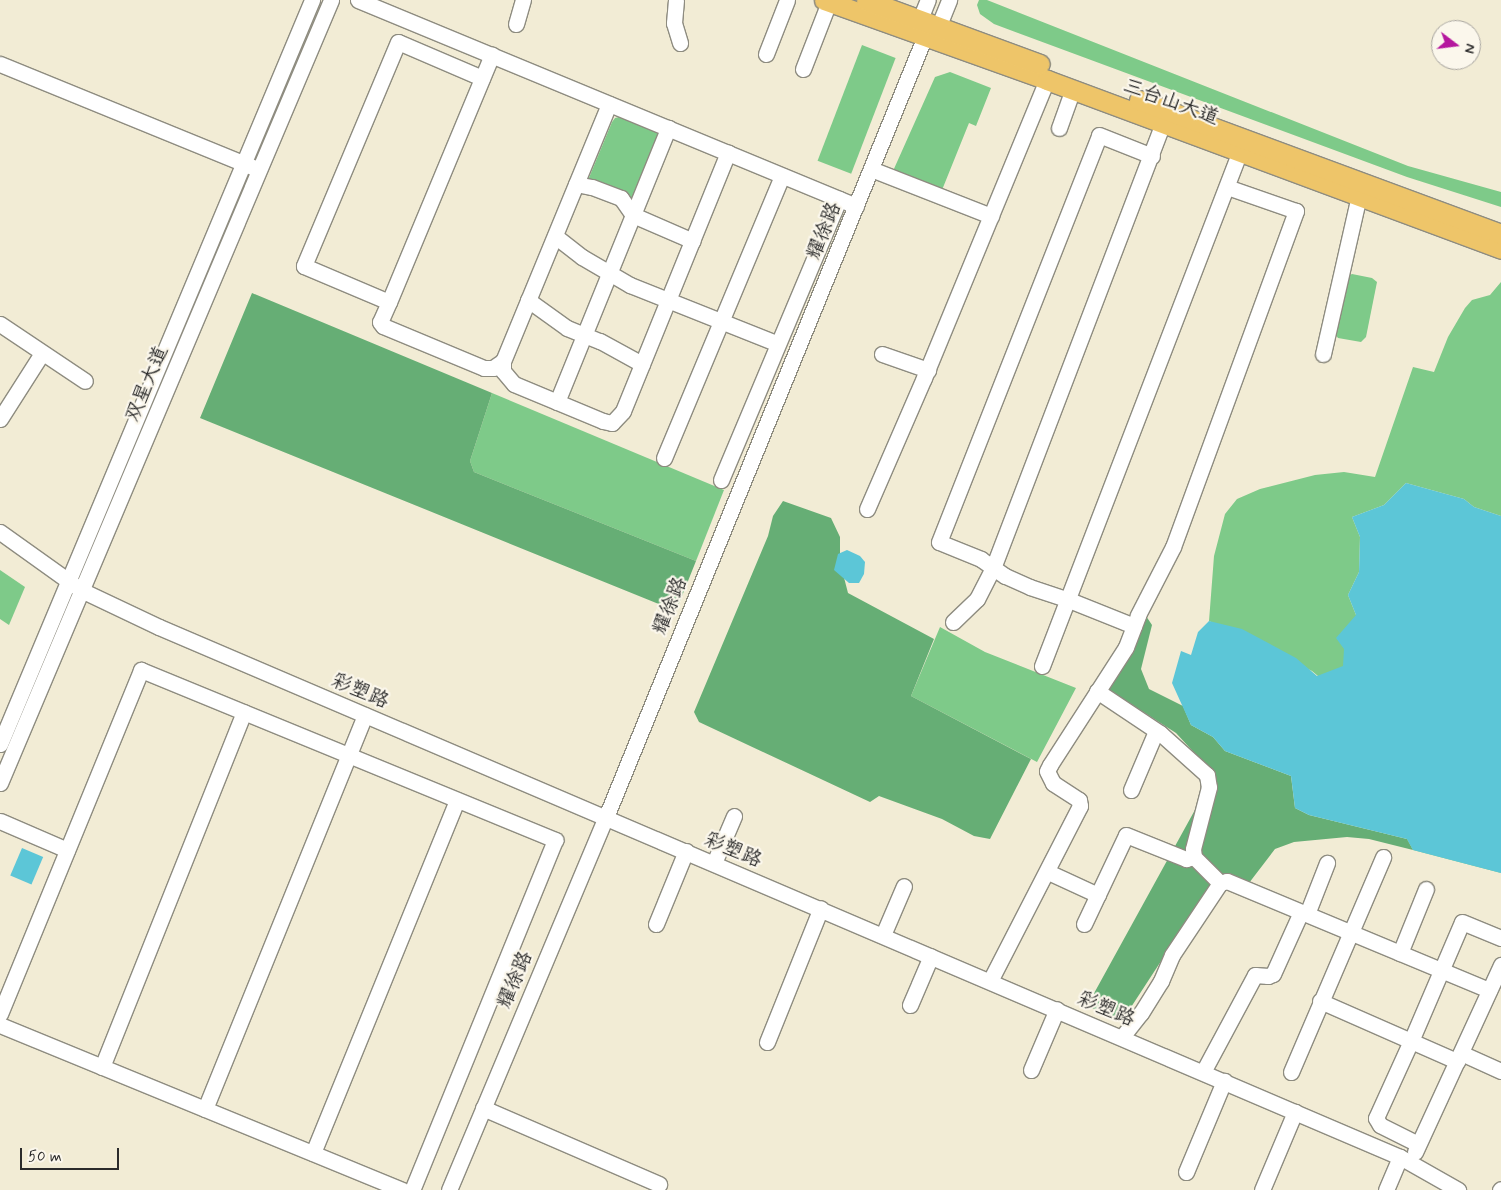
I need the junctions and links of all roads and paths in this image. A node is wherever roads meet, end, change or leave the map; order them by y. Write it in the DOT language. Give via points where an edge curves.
graph roads {
  1 [pos="312,0"];
  2 [pos="331,0"];
  3 [pos="358,0"];
  4 [pos="523,0"];
  5 [pos="676,0"];
  6 [pos="787,0"];
  7 [pos="866,0"];
  8 [pos="928,0"];
  9 [pos="949,0"];
  10 [pos="827,1"];
  11 [pos="516,24"];
  12 [pos="926,30"];
  13 [pos="680,43"];
  14 [pos="766,54"];
  15 [pos="492,55"];
  16 [pos="0,64"];
  17 [pos="803,69"];
  18 [pos="482,78"];
  19 [pos="1047,80"];
  20 [pos="1072,89"];
  21 [pos="609,104"];
  22 [pos="1162,123"];
  23 [pos="668,128"];
  24 [pos="1059,128"];
  25 [pos="1240,151"];
  26 [pos="728,153"];
  27 [pos="1152,156"];
  28 [pos="252,166"];
  29 [pos="871,169"];
  30 [pos="782,176"];
  31 [pos="576,184"];
  32 [pos="1227,187"];
  33 [pos="1359,196"];
  34 [pos="839,199"];
  35 [pos="856,206"];
  36 [pos="633,215"];
  37 [pos="991,216"];
  38 [pos="1501,234"];
  39 [pos="555,236"];
  40 [pos="693,241"];
  41 [pos="1501,249"];
  42 [pos="609,274"];
  43 [pos="528,300"];
  44 [pos="668,300"];
  45 [pos="389,302"];
  46 [pos="721,321"];
  47 [pos="0,324"];
  48 [pos="584,335"];
  49 [pos="778,344"];
  50 [pos="42,353"];
  51 [pos="882,354"];
  52 [pos="1323,354"];
  53 [pos="502,362"];
  54 [pos="642,364"];
  55 [pos="928,370"];
  56 [pos="85,381"];
  57 [pos="557,402"];
  58 [pos="0,419"];
  59 [pos="664,458"];
  60 [pos="721,480"];
  61 [pos="867,509"];
  62 [pos="0,532"];
  63 [pos="993,568"];
  64 [pos="67,580"];
  65 [pos="81,590"];
  66 [pos="1069,600"];
  67 [pos="953,622"];
  68 [pos="1134,626"];
  69 [pos="1042,666"];
  70 [pos="1097,691"];
  71 [pos="244,712"];
  72 [pos="365,715"];
  73 [pos="1156,731"];
  74 [pos="0,744"];
  75 [pos="349,755"];
  76 [pos="0,783"];
  77 [pos="1131,790"];
  78 [pos="457,800"];
  79 [pos="734,816"];
  80 [pos="606,817"];
  81 [pos="0,821"];
  82 [pos="67,850"];
  83 [pos="686,851"];
  84 [pos="1194,857"];
  85 [pos="1383,857"];
  86 [pos="1327,862"];
  87 [pos="714,863"];
  88 [pos="1048,872"];
  89 [pos="1220,883"];
  90 [pos="904,886"];
  91 [pos="1426,890"];
  92 [pos="1098,895"];
  93 [pos="820,908"];
  94 [pos="1304,913"];
  95 [pos="656,924"];
  96 [pos="1084,924"];
  97 [pos="1351,932"];
  98 [pos="883,935"];
  99 [pos="1501,938"];
  100 [pos="1400,953"];
  101 [pos="931,956"];
  102 [pos="1501,965"];
  103 [pos="1442,970"];
  104 [pos="990,981"];
  105 [pos="1489,990"];
  106 [pos="1320,1001"];
  107 [pos="910,1005"];
  108 [pos="1057,1009"];
  109 [pos="0,1014"];
  110 [pos="0,1025"];
  111 [pos="1122,1038"];
  112 [pos="1411,1041"];
  113 [pos="767,1042"];
  114 [pos="1459,1057"];
  115 [pos="102,1067"];
  116 [pos="1031,1070"];
  117 [pos="1203,1072"];
  118 [pos="1290,1072"];
  119 [pos="1501,1072"];
  120 [pos="1224,1081"];
  121 [pos="483,1108"];
  122 [pos="205,1109"];
  123 [pos="1294,1112"];
  124 [pos="1418,1144"];
  125 [pos="313,1153"];
  126 [pos="1405,1159"];
  127 [pos="1186,1172"];
  128 [pos="659,1184"];
  129 [pos="402,1190"];
  130 [pos="412,1190"];
  131 [pos="449,1190"];
  132 [pos="1262,1190"];
  133 [pos="1386,1190"];
  134 [pos="1458,1190"];
  1 -- 28 [label="street, 双星大道"];
  2 -- 28 [label="street, 双星大道"];
  3 -- 15 [label="street"];
  4 -- 11 [label="street"];
  5 -- 13 [label="street" via="674,23"];
  6 -- 14 [label="street"];
  7 -- 12 [label="main road, 三台山大道"];
  8 -- 12 [label="street"];
  9 -- 12 [label="street"];
  10 -- 12 [label="main road, 三台山大道"];
  10 -- 17 [label="street"];
  12 -- 19 [label="main road, 三台山大道"];
  12 -- 29 [label="street, 耀徐路"];
  12 -- 38 [label="main road, 三台山大道"];
  15 -- 18 [label="street"];
  15 -- 21 [label="street"];
  16 -- 28 [label="street"];
  18 -- 45 [label="street"];
  18 -- 45 [label="street" via="398,42 304,266"];
  19 -- 20 [label="main road, 三台山大道"];
  19 -- 37 [label="street"];
  20 -- 22 [label="main road, 三台山大道"];
  20 -- 24 [label="street"];
  21 -- 23 [label="street"];
  21 -- 31 [label="street"];
  22 -- 25 [label="main road, 三台山大道"];
  22 -- 27 [label="street"];
  23 -- 26 [label="street"];
  23 -- 36 [label="street"];
  25 -- 32 [label="street"];
  25 -- 33 [label="main road, 三台山大道"];
  26 -- 30 [label="street"];
  26 -- 40 [label="street"];
  27 -- 63 [label="street"];
  27 -- 63 [label="street" via="1099,135 939,542 981,559"];
  28 -- 64 [label="street, 双星大道"];
  28 -- 65 [label="street, 双星大道"];
  29 -- 35 [label="street, 耀徐路"];
  29 -- 37 [label="street"];
  30 -- 34 [label="street"];
  30 -- 46 [label="street"];
  31 -- 36 [label="street" via="621,198"];
  31 -- 39 [label="street"];
  32 -- 66 [label="street"];
  32 -- 68 [label="street" via="1296,211 1173,548"];
  33 -- 41 [label="main road, 三台山大道"];
  33 -- 52 [label="street"];
  34 -- 35 [label="street"];
  34 -- 49 [label="street"];
  35 -- 80 [label="street, 耀徐路"];
  36 -- 40 [label="street"];
  36 -- 42 [label="street"];
  37 -- 55 [label="street"];
  39 -- 42 [label="street"];
  39 -- 43 [label="street"];
  40 -- 44 [label="street"];
  42 -- 44 [label="street"];
  42 -- 48 [label="street"];
  43 -- 48 [label="street" via="554,320"];
  43 -- 53 [label="street"];
  44 -- 46 [label="street"];
  44 -- 54 [label="street"];
  45 -- 53 [label="street" via="380,322 383,326 484,368 493,368"];
  46 -- 49 [label="street"];
  46 -- 59 [label="street"];
  47 -- 50 [label="street"];
  48 -- 54 [label="street"];
  48 -- 57 [label="street"];
  49 -- 60 [label="street"];
  50 -- 56 [label="street"];
  50 -- 58 [label="street"];
  51 -- 55 [label="street"];
  53 -- 57 [label="street" via="503,371 514,384"];
  54 -- 57 [label="street" via="623,411 612,423"];
  55 -- 61 [label="street"];
  62 -- 64 [label="street, 彩塑路"];
  63 -- 66 [label="street" via="1030,587"];
  63 -- 67 [label="street" via="977,598"];
  64 -- 65 [label="street, 彩塑路"];
  64 -- 74 [label="street, 双星大道"];
  65 -- 72 [label="street, 彩塑路"];
  65 -- 76 [label="street, 双星大道"];
  66 -- 68 [label="street"];
  66 -- 69 [label="street"];
  68 -- 70 [label="street" via="1126,647"];
  70 -- 73 [label="street"];
  70 -- 88 [label="street" via="1047,771 1053,783 1078,800 1080,806"];
  71 -- 75 [label="street"];
  71 -- 82 [label="street" via="141,670"];
  71 -- 115 [label="street"];
  72 -- 75 [label="street"];
  72 -- 80 [label="street, 彩塑路"];
  73 -- 77 [label="street"];
  73 -- 84 [label="street" via="1207,775 1209,786 1193,849"];
  75 -- 78 [label="street"];
  75 -- 122 [label="street"];
  78 -- 125 [label="street"];
  78 -- 130 [label="street" via="555,840"];
  79 -- 87 [label="street"];
  80 -- 83 [label="street, 彩塑路"];
  80 -- 121 [label="street, 耀徐路"];
  81 -- 82 [label="street"];
  82 -- 109 [label="street"];
  83 -- 87 [label="street, 彩塑路"];
  83 -- 95 [label="street"];
  84 -- 89 [label="street"];
  84 -- 92 [label="street" via="1186,859 1126,834"];
  85 -- 97 [label="street"];
  86 -- 94 [label="street"];
  87 -- 93 [label="street, 彩塑路"];
  88 -- 92 [label="street"];
  88 -- 104 [label="street"];
  89 -- 94 [label="street" via="1227,881"];
  89 -- 111 [label="street" via="1172,955 1161,981"];
  90 -- 98 [label="street"];
  91 -- 100 [label="street"];
  92 -- 96 [label="street"];
  93 -- 98 [label="street, 彩塑路"];
  93 -- 113 [label="street"];
  94 -- 97 [label="street"];
  94 -- 117 [label="street" via="1273,974 1255,975 1251,981"];
  97 -- 100 [label="street"];
  97 -- 106 [label="street"];
  98 -- 101 [label="street, 彩塑路"];
  99 -- 103 [label="street" via="1462,922"];
  100 -- 103 [label="street"];
  101 -- 104 [label="street, 彩塑路"];
  101 -- 107 [label="street"];
  102 -- 105 [label="street"];
  103 -- 105 [label="street"];
  103 -- 112 [label="street"];
  104 -- 108 [label="street, 彩塑路"];
  105 -- 114 [label="street"];
  106 -- 112 [label="street"];
  106 -- 118 [label="street"];
  108 -- 111 [label="street, 彩塑路"];
  108 -- 116 [label="street"];
  110 -- 115 [label="street"];
  111 -- 117 [label="street, 彩塑路"];
  112 -- 114 [label="street"];
  112 -- 124 [label="street" via="1376,1118 1380,1125"];
  114 -- 119 [label="street"];
  114 -- 124 [label="street"];
  115 -- 122 [label="street"];
  117 -- 120 [label="street, 彩塑路"];
  120 -- 123 [label="street, 彩塑路"];
  120 -- 127 [label="street"];
  121 -- 128 [label="street"];
  121 -- 131 [label="street, 耀徐路"];
  122 -- 125 [label="street"];
  123 -- 126 [label="street, 彩塑路"];
  123 -- 132 [label="street"];
  124 -- 126 [label="street"];
  125 -- 129 [label="street"];
  126 -- 133 [label="street"];
  126 -- 134 [label="street, 彩塑路"];
}
